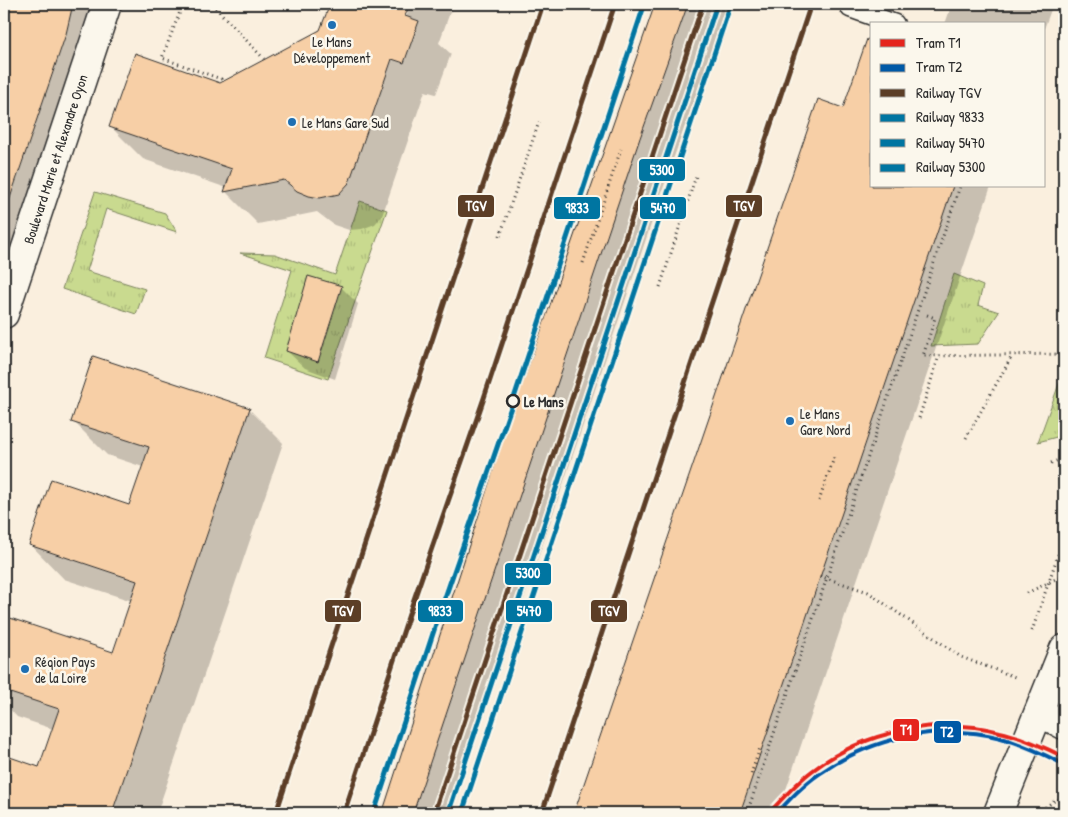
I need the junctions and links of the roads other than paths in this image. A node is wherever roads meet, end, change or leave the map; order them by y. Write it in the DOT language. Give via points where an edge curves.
graph roads {
  1 [pos="107,4"];
  2 [pos="850,8"];
  3 [pos="889,22"];
  4 [pos="4,314"];
  5 [pos="1064,649"];
  6 [pos="1039,712"];
  7 [pos="1064,725"];
  8 [pos="998,813"];
  1 -- 4 [label="street, Boulevard Marie et Alexandre Oyon"];
  2 -- 3 [label="lane"];
  5 -- 6 [label="street"];
  6 -- 7 [label="street"];
  6 -- 8 [label="street"];
}
